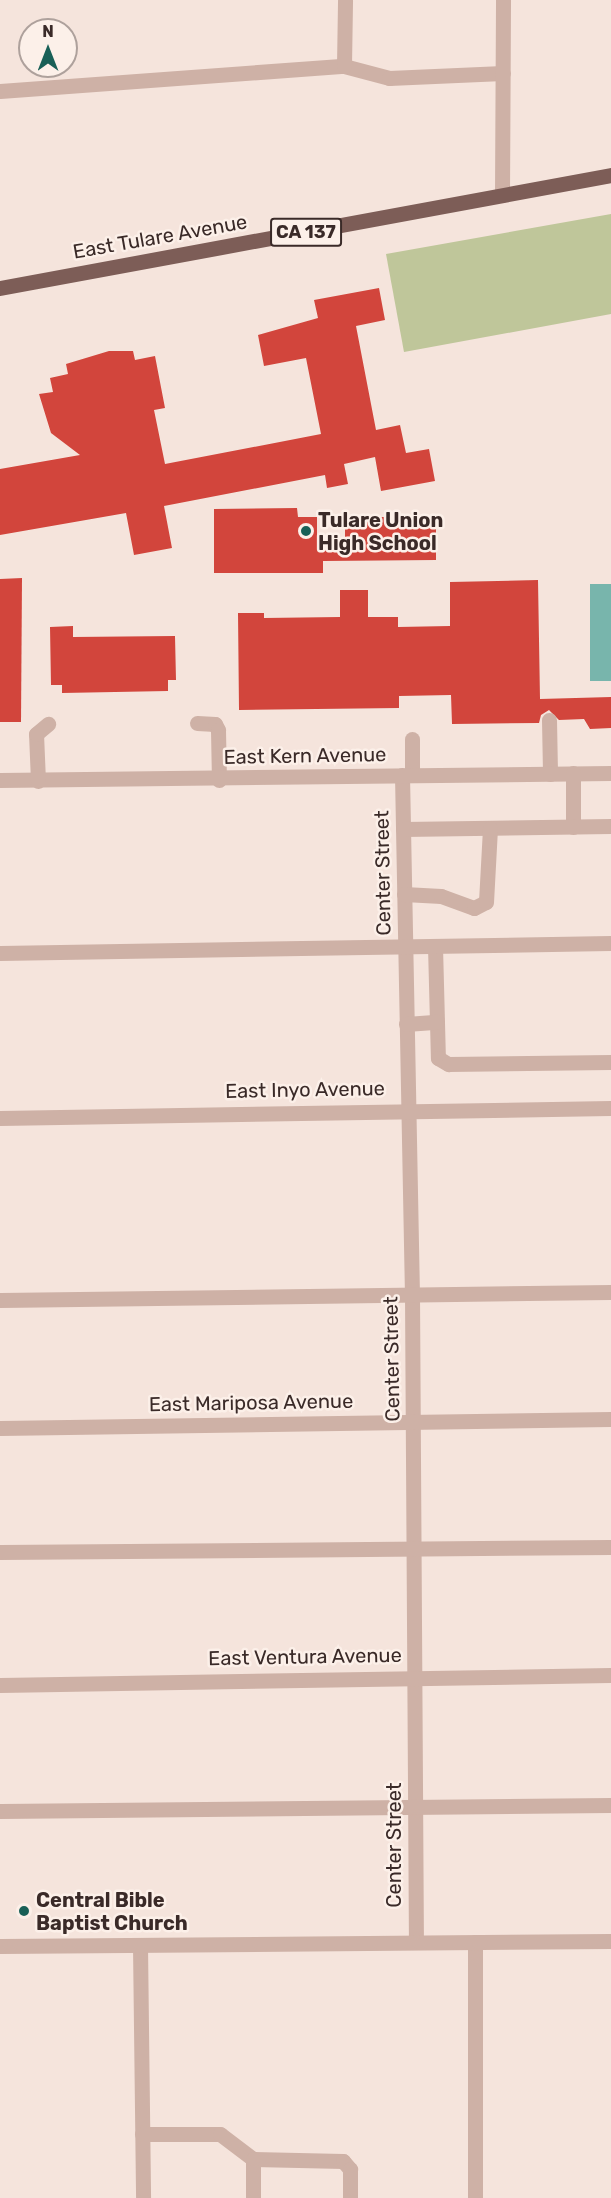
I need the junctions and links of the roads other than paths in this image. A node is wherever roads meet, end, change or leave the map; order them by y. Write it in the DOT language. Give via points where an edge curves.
graph roads {
  1 [pos="345,0"];
  2 [pos="503,0"];
  3 [pos="345,66"];
  4 [pos="503,73"];
  5 [pos="0,92"];
  6 [pos="611,176"];
  7 [pos="502,195"];
  8 [pos="0,288"];
  9 [pos="549,720"];
  10 [pos="197,723"];
  11 [pos="48,724"];
  12 [pos="412,739"];
  13 [pos="573,773"];
  14 [pos="611,773"];
  15 [pos="550,774"];
  16 [pos="407,775"];
  17 [pos="0,780"];
  18 [pos="219,780"];
  19 [pos="38,781"];
  20 [pos="611,826"];
  21 [pos="573,827"];
  22 [pos="490,828"];
  23 [pos="403,829"];
  24 [pos="404,894"];
  25 [pos="611,943"];
  26 [pos="405,946"];
  27 [pos="435,946"];
  28 [pos="0,953"];
  29 [pos="437,1022"];
  30 [pos="406,1024"];
  31 [pos="611,1062"];
  32 [pos="611,1108"];
  33 [pos="408,1109"];
  34 [pos="0,1118"];
  35 [pos="611,1292"];
  36 [pos="412,1295"];
  37 [pos="0,1300"];
  38 [pos="611,1419"];
  39 [pos="414,1422"];
  40 [pos="0,1428"];
  41 [pos="611,1547"];
  42 [pos="414,1549"];
  43 [pos="0,1552"];
  44 [pos="611,1675"];
  45 [pos="414,1676"];
  46 [pos="0,1684"];
  47 [pos="611,1805"];
  48 [pos="416,1807"];
  49 [pos="0,1811"];
  50 [pos="611,1941"];
  51 [pos="416,1942"];
  52 [pos="475,1942"];
  53 [pos="140,1945"];
  54 [pos="0,1946"];
  55 [pos="142,2134"];
  56 [pos="253,2159"];
  57 [pos="143,2198"];
  58 [pos="253,2198"];
  59 [pos="350,2198"];
  60 [pos="475,2198"];
  1 -- 3 [label="street"];
  2 -- 4 [label="street"];
  3 -- 4 [label="street" via="389,78"];
  3 -- 5 [label="street"];
  4 -- 7 [label="street"];
  6 -- 7 [label="main road, East Tulare Avenue / CA 137"];
  7 -- 8 [label="main road, East Tulare Avenue / CA 137"];
  9 -- 15 [label="street"];
  10 -- 18 [label="street" via="215,724 218,730"];
  11 -- 19 [label="street" via="36,734"];
  12 -- 16 [label="street, Center Street"];
  13 -- 14 [label="street, East Kern Avenue"];
  13 -- 15 [label="street, East Kern Avenue"];
  13 -- 21 [label="street"];
  15 -- 16 [label="street, East Kern Avenue"];
  16 -- 18 [label="street, East Kern Avenue"];
  16 -- 23 [label="street, Center Street"];
  17 -- 19 [label="street, East Kern Avenue"];
  18 -- 19 [label="street, East Kern Avenue"];
  20 -- 21 [label="street"];
  21 -- 22 [label="street"];
  22 -- 23 [label="street"];
  22 -- 24 [label="street" via="486,902 474,908 441,896"];
  23 -- 24 [label="street, Center Street"];
  24 -- 26 [label="street, Center Street"];
  25 -- 27 [label="street"];
  26 -- 27 [label="street"];
  26 -- 28 [label="street"];
  26 -- 30 [label="street, Center Street"];
  27 -- 29 [label="street"];
  29 -- 30 [label="street"];
  29 -- 31 [label="street" via="438,1058 448,1064"];
  30 -- 33 [label="street, Center Street"];
  32 -- 33 [label="street, East Inyo Avenue"];
  33 -- 34 [label="street, East Inyo Avenue"];
  33 -- 36 [label="street, Center Street"];
  35 -- 36 [label="street"];
  36 -- 37 [label="street"];
  36 -- 39 [label="street, Center Street"];
  38 -- 39 [label="street, East Mariposa Avenue"];
  39 -- 40 [label="street, East Mariposa Avenue"];
  39 -- 42 [label="street, Center Street"];
  41 -- 42 [label="street"];
  42 -- 43 [label="street"];
  42 -- 45 [label="street, Center Street"];
  44 -- 45 [label="street, East Ventura Avenue"];
  45 -- 46 [label="street, East Ventura Avenue"];
  45 -- 48 [label="street, Center Street"];
  47 -- 48 [label="street"];
  48 -- 49 [label="street"];
  48 -- 51 [label="street, Center Street"];
  50 -- 52 [label="street"];
  51 -- 52 [label="street"];
  51 -- 53 [label="street"];
  52 -- 60 [label="street"];
  53 -- 54 [label="street"];
  53 -- 55 [label="street"];
  55 -- 56 [label="street" via="220,2134"];
  55 -- 57 [label="street"];
  56 -- 58 [label="street"];
  56 -- 59 [label="street" via="344,2161 350,2169"];
}
